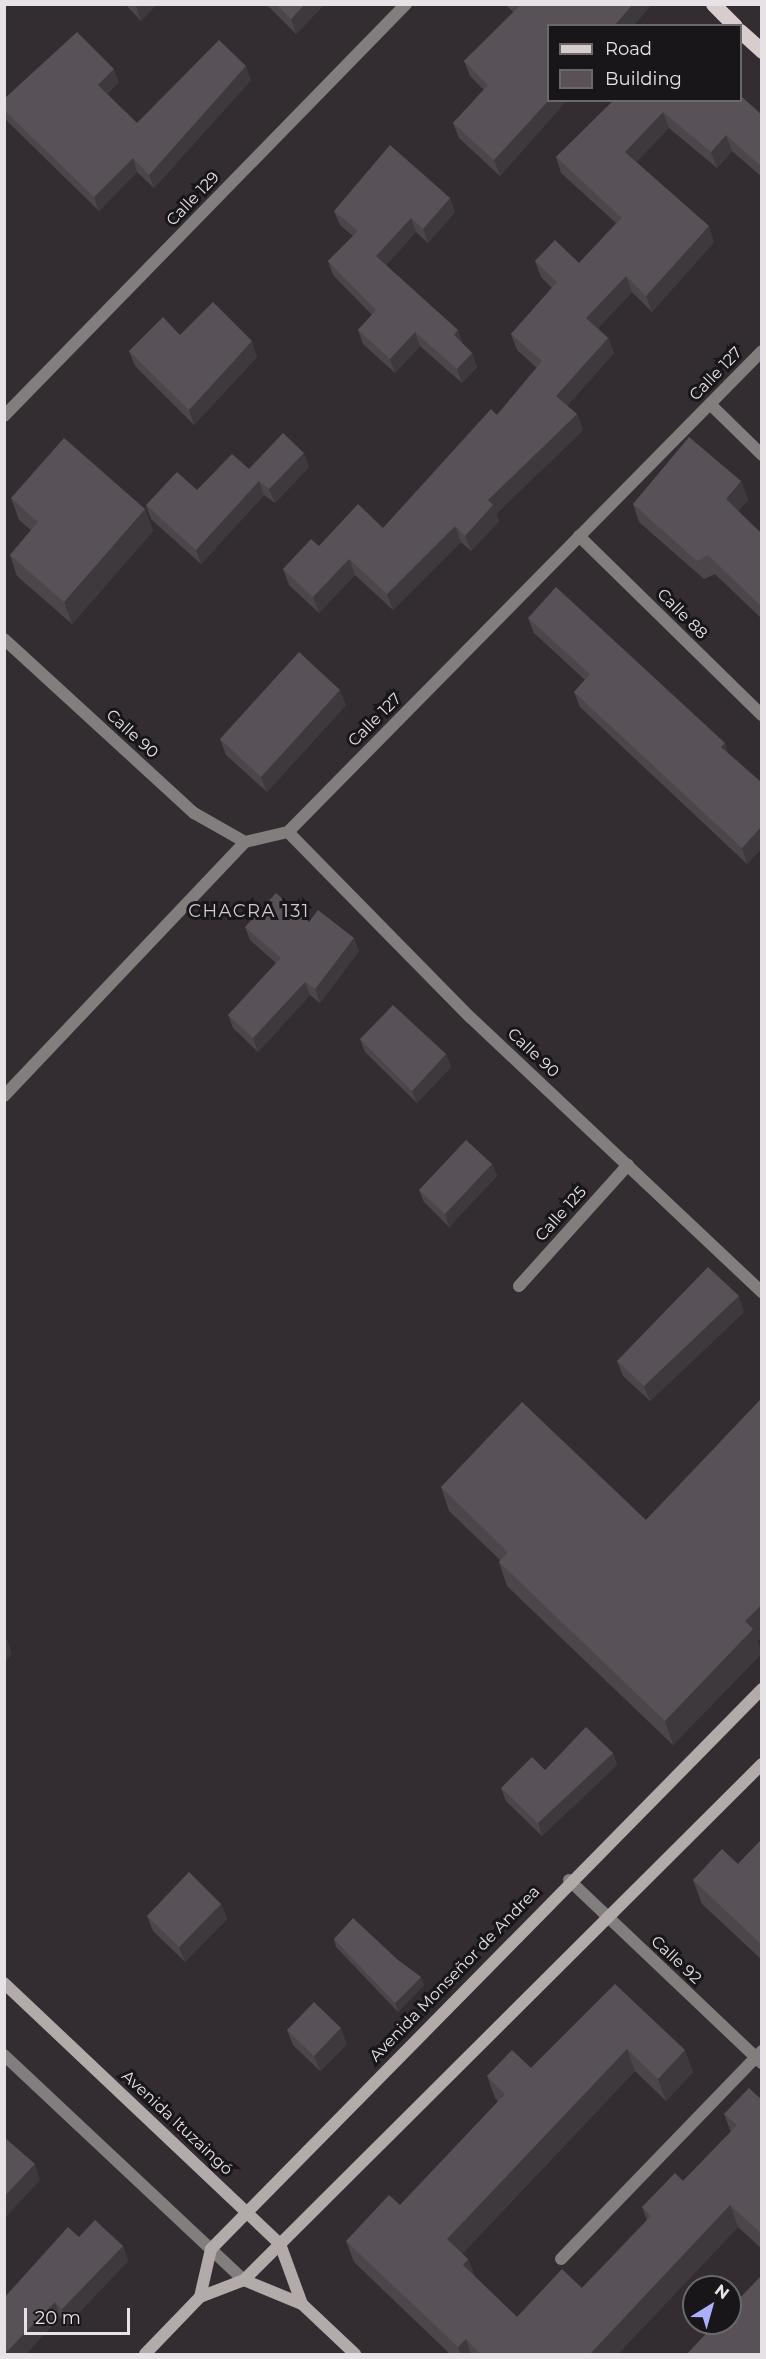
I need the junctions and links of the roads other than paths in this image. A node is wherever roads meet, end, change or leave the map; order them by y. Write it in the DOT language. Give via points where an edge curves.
graph roads {
  1 [pos="406,4"];
  2 [pos="713,4"];
  3 [pos="733,24"];
  4 [pos="742,32"];
  5 [pos="762,51"];
  6 [pos="762,351"];
  7 [pos="710,404"];
  8 [pos="4,416"];
  9 [pos="762,455"];
  10 [pos="579,536"];
  11 [pos="4,639"];
  12 [pos="762,715"];
  13 [pos="288,832"];
  14 [pos="245,842"];
  15 [pos="4,1096"];
  16 [pos="628,1165"];
  17 [pos="519,1286"];
  18 [pos="762,1292"];
  19 [pos="762,1689"];
  20 [pos="762,1764"];
  21 [pos="569,1880"];
  22 [pos="608,1917"];
  23 [pos="4,1983"];
  24 [pos="4,2055"];
  25 [pos="759,2057"];
  26 [pos="248,2212"];
  27 [pos="280,2244"];
  28 [pos="211,2249"];
  29 [pos="561,2259"];
  30 [pos="244,2280"];
  31 [pos="200,2298"];
  32 [pos="302,2304"];
  33 [pos="145,2355"];
  34 [pos="355,2355"];
  1 -- 8 [label="street, Calle 129"];
  2 -- 3 [label="main road"];
  4 -- 5 [label="main road"];
  6 -- 7 [label="street, Calle 127"];
  7 -- 9 [label="street"];
  7 -- 10 [label="street, Calle 127"];
  10 -- 12 [label="street, Calle 88"];
  10 -- 13 [label="street, Calle 127"];
  11 -- 14 [label="street, Calle 90" via="194,813"];
  13 -- 14 [label="street"];
  13 -- 16 [label="street, Calle 90" via="471,1018"];
  14 -- 15 [label="street"];
  16 -- 17 [label="street, Calle 125"];
  16 -- 18 [label="street, Calle 90"];
  19 -- 21 [label="main road, Avenida Monseñor de Andrea"];
  20 -- 22 [label="main road"];
  21 -- 22 [label="street, Calle 92"];
  21 -- 26 [label="main road, Avenida Monseñor de Andrea"];
  22 -- 25 [label="street, Calle 92"];
  22 -- 27 [label="main road"];
  23 -- 26 [label="main road, Avenida Ituzaingó"];
  24 -- 28 [label="street, Avenida Ituzaingó"];
  25 -- 29 [label="street"];
  26 -- 27 [label="main road, Avenida Ituzaingó"];
  26 -- 28 [label="main road, Avenida Monseñor de Andrea"];
  27 -- 30 [label="main road"];
  27 -- 32 [label="main road, Avenida Ituzaingó"];
  28 -- 30 [label="street, Avenida Ituzaingó"];
  28 -- 31 [label="main road"];
  30 -- 31 [label="main road"];
  30 -- 32 [label="main road, Avenida Ituzaingó"];
  31 -- 33 [label="main road"];
  32 -- 34 [label="main road, Avenida Ituzaingó"];
}
